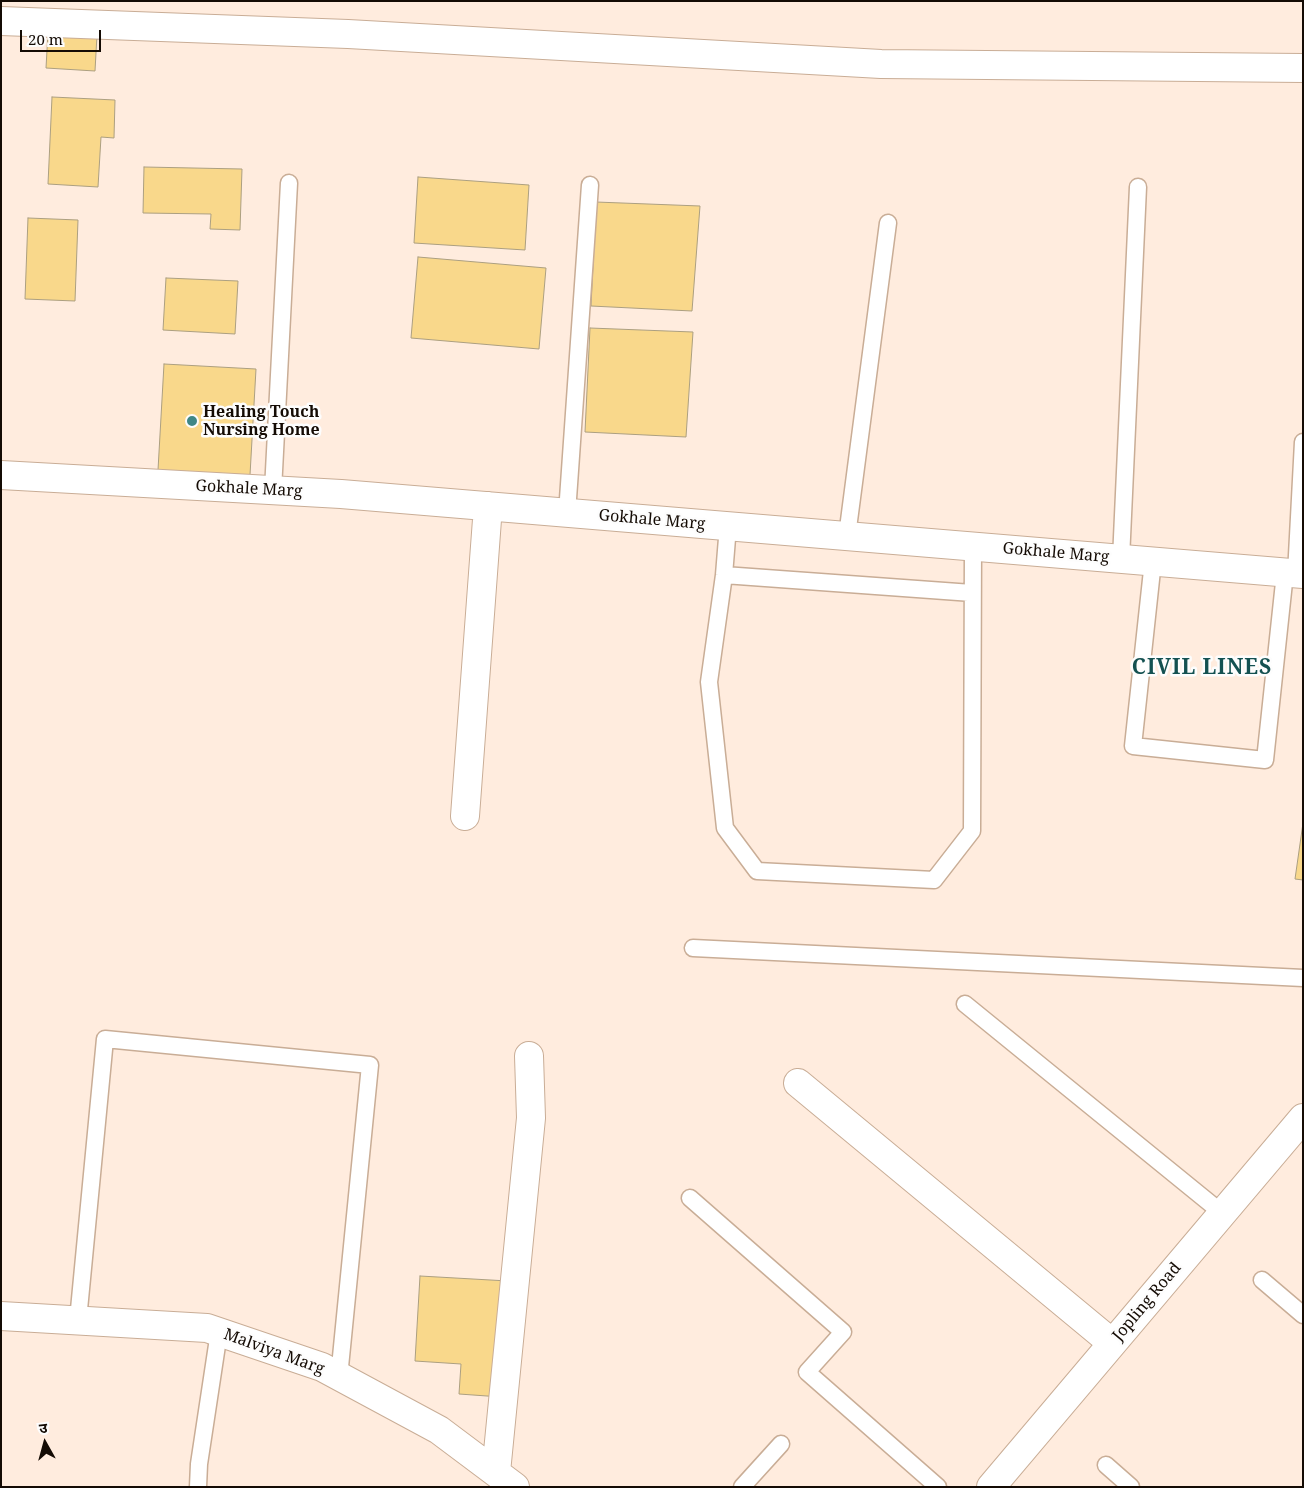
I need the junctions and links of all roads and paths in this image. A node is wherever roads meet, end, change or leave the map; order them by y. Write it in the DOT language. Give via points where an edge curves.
graph roads {
  1 [pos="1,21"];
  2 [pos="1303,68"];
  3 [pos="289,183"];
  4 [pos="590,185"];
  5 [pos="1138,187"];
  6 [pos="888,224"];
  7 [pos="1303,442"];
  8 [pos="1,475"];
  9 [pos="273,490"];
  10 [pos="488,506"];
  11 [pos="567,513"];
  12 [pos="728,526"];
  13 [pos="847,536"];
  14 [pos="973,546"];
  15 [pos="1121,559"];
  16 [pos="1153,561"];
  17 [pos="1295,574"];
  18 [pos="724,575"];
  19 [pos="972,594"];
  20 [pos="465,816"];
  21 [pos="693,948"];
  22 [pos="1303,978"];
  23 [pos="965,1004"];
  24 [pos="530,1056"];
  25 [pos="798,1083"];
  26 [pos="1303,1118"];
  27 [pos="690,1198"];
  28 [pos="1222,1213"];
  29 [pos="1262,1280"];
  30 [pos="1303,1315"];
  31 [pos="1,1316"];
  32 [pos="78,1320"];
  33 [pos="218,1332"];
  34 [pos="1112,1343"];
  35 [pos="339,1377"];
  36 [pos="780,1444"];
  37 [pos="1106,1465"];
  38 [pos="506,1480"];
  39 [pos="198,1487"];
  40 [pos="742,1487"];
  41 [pos="938,1487"];
  42 [pos="991,1487"];
  43 [pos="1131,1487"];
  1 -- 2 [label="street" via="348,34 881,64"];
  3 -- 9 [label="lane"];
  4 -- 11 [label="lane"];
  5 -- 15 [label="lane"];
  6 -- 13 [label="lane"];
  7 -- 17 [label="lane"];
  8 -- 9 [label="street, Gokhale Marg"];
  9 -- 10 [label="street, Gokhale Marg"];
  10 -- 11 [label="street, Gokhale Marg"];
  10 -- 20 [label="street"];
  11 -- 12 [label="street, Gokhale Marg"];
  12 -- 13 [label="street, Gokhale Marg"];
  12 -- 18 [label="lane"];
  13 -- 14 [label="street, Gokhale Marg"];
  14 -- 15 [label="street, Gokhale Marg"];
  14 -- 19 [label="lane"];
  15 -- 16 [label="street, Gokhale Marg"];
  16 -- 17 [label="street, Gokhale Marg"];
  16 -- 17 [label="lane" via="1133,746 1265,760"];
  18 -- 19 [label="lane"];
  18 -- 19 [label="lane" via="709,682 726,828 758,871 934,880 972,831"];
  21 -- 22 [label="lane"];
  23 -- 28 [label="lane"];
  24 -- 38 [label="street" via="531,1118"];
  25 -- 34 [label="street"];
  26 -- 28 [label="street, Jopling Road"];
  27 -- 41 [label="lane" via="843,1332 807,1372"];
  28 -- 34 [label="street, Jopling Road"];
  29 -- 30 [label="lane"];
  31 -- 32 [label="street, Malviya Marg"];
  32 -- 33 [label="street, Malviya Marg" via="207,1328"];
  32 -- 35 [label="lane" via="105,1039 370,1065"];
  33 -- 35 [label="street, Malviya Marg" via="322,1368"];
  33 -- 39 [label="lane"];
  34 -- 42 [label="street, Jopling Road"];
  35 -- 38 [label="street, Malviya Marg" via="439,1430"];
  36 -- 40 [label="lane"];
  37 -- 43 [label="lane"];
}
